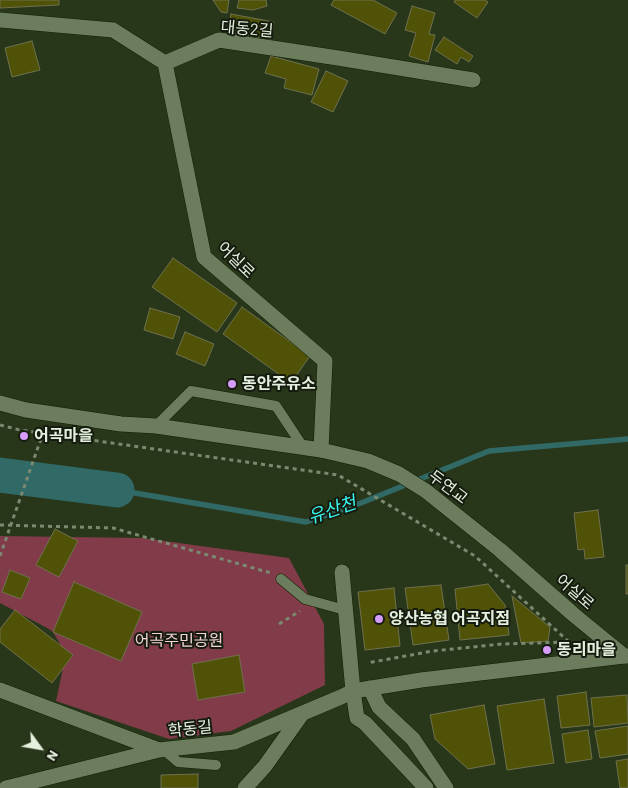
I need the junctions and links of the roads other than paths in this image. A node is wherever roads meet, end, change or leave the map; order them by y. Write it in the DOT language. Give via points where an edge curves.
graph roads {
  1 [pos="0,20"];
  2 [pos="165,63"];
  3 [pos="473,80"];
  4 [pos="0,403"];
  5 [pos="156,426"];
  6 [pos="303,448"];
  7 [pos="321,450"];
  8 [pos="500,550"];
  9 [pos="342,572"];
  10 [pos="281,579"];
  11 [pos="345,610"];
  12 [pos="626,656"];
  13 [pos="370,688"];
  14 [pos="0,690"];
  15 [pos="353,691"];
  16 [pos="302,714"];
  17 [pos="161,749"];
  18 [pos="216,764"];
  19 [pos="6,788"];
  20 [pos="245,788"];
  21 [pos="426,788"];
  22 [pos="446,788"];
  1 -- 2 [label="street" via="113,30"];
  2 -- 3 [label="street, 대동2길" via="219,40"];
  2 -- 7 [label="street, 어실로" via="204,258 325,361"];
  4 -- 5 [label="street" via="26,410"];
  5 -- 6 [label="street"];
  5 -- 6 [label="lane" via="191,391 276,406"];
  6 -- 7 [label="street"];
  7 -- 8 [label="street, 두연교" via="368,461 399,474 426,491"];
  8 -- 12 [label="street, 어실로"];
  9 -- 11 [label="street"];
  10 -- 11 [label="lane" via="305,599"];
  11 -- 15 [label="street"];
  12 -- 13 [label="street, 학동길"];
  13 -- 15 [label="street, 학동길"];
  13 -- 22 [label="street" via="379,707 413,739"];
  14 -- 17 [label="street, 학동길"];
  15 -- 16 [label="street, 학동길"];
  15 -- 21 [label="street" via="357,718"];
  16 -- 17 [label="street, 학동길" via="234,742"];
  16 -- 20 [label="street"];
  17 -- 18 [label="lane" via="178,762"];
  17 -- 19 [label="street"];
}
